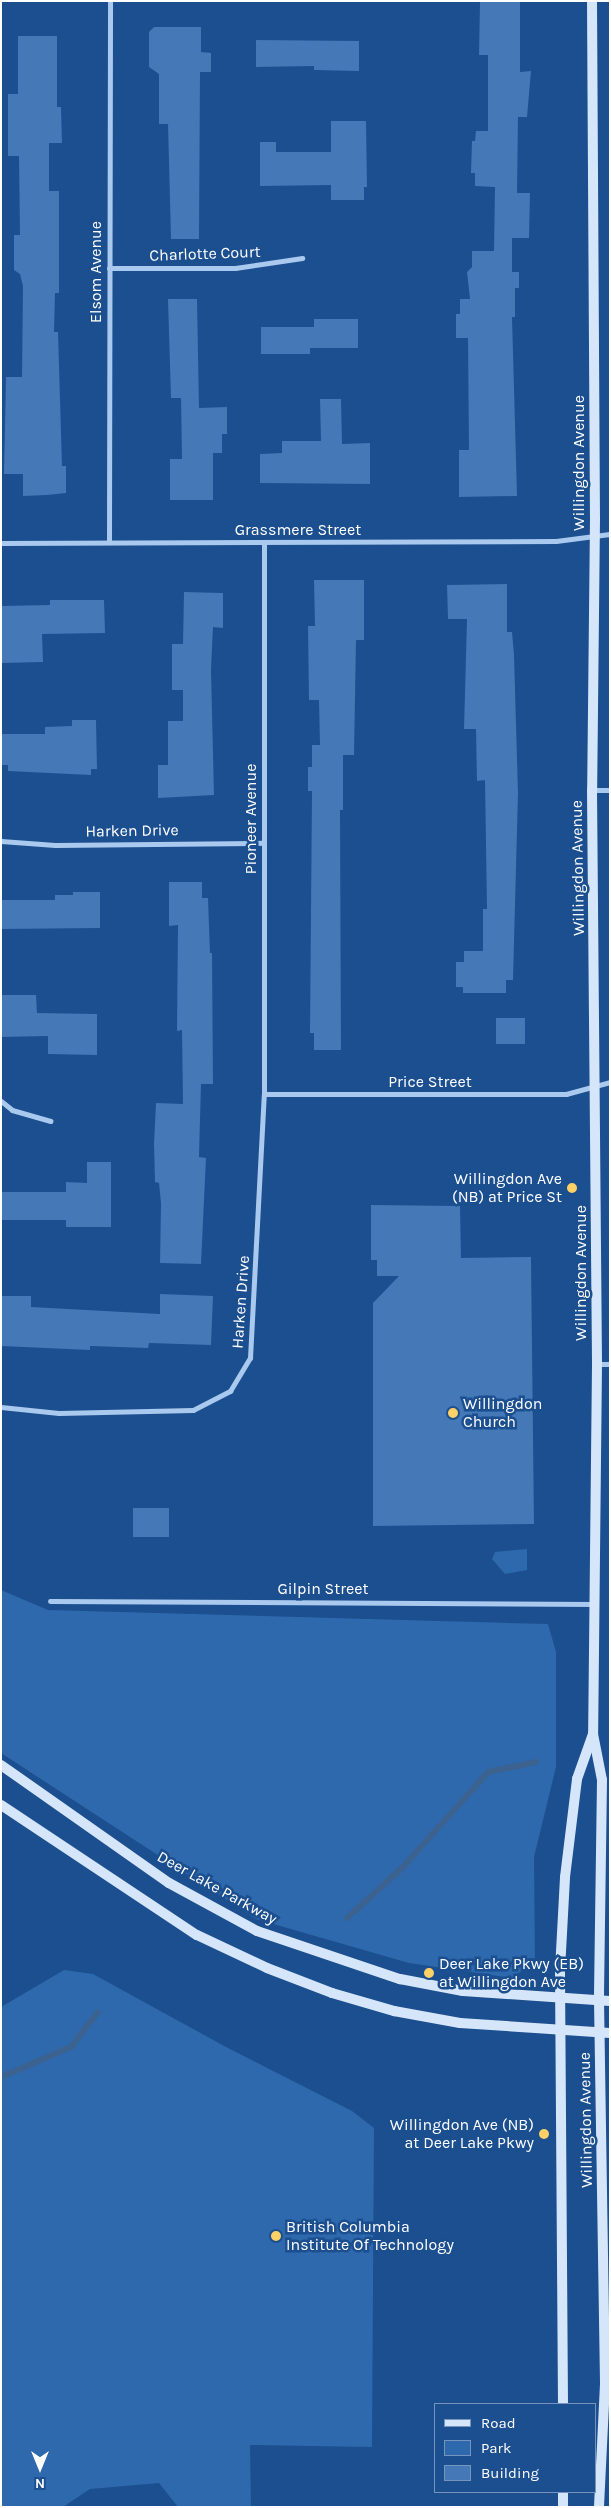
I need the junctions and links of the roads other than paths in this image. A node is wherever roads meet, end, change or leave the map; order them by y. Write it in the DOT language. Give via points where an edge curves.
graph roads {
  1 [pos="110,1"];
  2 [pos="592,1"];
  3 [pos="302,258"];
  4 [pos="109,268"];
  5 [pos="610,534"];
  6 [pos="595,536"];
  7 [pos="109,542"];
  8 [pos="1,543"];
  9 [pos="264,543"];
  10 [pos="592,790"];
  11 [pos="610,790"];
  12 [pos="1,842"];
  13 [pos="263,843"];
  14 [pos="610,1082"];
  15 [pos="595,1086"];
  16 [pos="264,1094"];
  17 [pos="1,1101"];
  18 [pos="50,1121"];
  19 [pos="597,1364"];
  20 [pos="610,1364"];
  21 [pos="1,1407"];
  22 [pos="50,1601"];
  23 [pos="596,1604"];
  24 [pos="593,1734"];
  25 [pos="1,1765"];
  26 [pos="1,1805"];
  27 [pos="561,1999"];
  28 [pos="605,2000"];
  29 [pos="561,2031"];
  30 [pos="605,2033"];
  31 [pos="563,2403"];
  32 [pos="563,2493"];
  33 [pos="563,2507"];
  34 [pos="599,2507"];
  1 -- 4 [label="street, Elsom Avenue"];
  2 -- 6 [label="main road, Willingdon Avenue"];
  3 -- 4 [label="street, Charlotte Court" via="235,268"];
  4 -- 7 [label="street, Elsom Avenue"];
  5 -- 6 [label="street, Grassmere Street"];
  6 -- 9 [label="street, Grassmere Street" via="556,541"];
  6 -- 10 [label="main road, Willingdon Avenue"];
  7 -- 8 [label="street, Grassmere Street"];
  7 -- 9 [label="street, Grassmere Street"];
  9 -- 13 [label="street, Pioneer Avenue"];
  10 -- 11 [label="street"];
  10 -- 15 [label="main road, Willingdon Avenue"];
  12 -- 13 [label="street, Harken Drive" via="55,845"];
  13 -- 16 [label="street, Pioneer Avenue"];
  14 -- 15 [label="street, Price Street"];
  15 -- 16 [label="street, Price Street" via="566,1094"];
  15 -- 19 [label="main road, Willingdon Avenue"];
  16 -- 21 [label="street, Harken Drive" via="252,1346 239,1382 220,1399 179,1413 59,1413"];
  17 -- 18 [label="street" via="12,1110"];
  19 -- 20 [label="street"];
  19 -- 23 [label="main road, Willingdon Avenue"];
  22 -- 23 [label="street, Gilpin Street"];
  23 -- 24 [label="main road, Willingdon Avenue"];
  24 -- 27 [label="main road, Willingdon Avenue" via="577,1779 571,1823 565,1877"];
  24 -- 28 [label="main road, Willingdon Avenue" via="602,1780"];
  25 -- 27 [label="main road, Deer Lake Parkway" via="169,1882 257,1931 400,1979 463,1991"];
  26 -- 29 [label="main road" via="197,1935 267,1968 332,1993 394,2011 460,2023"];
  27 -- 28 [label="main road, Deer Lake Parkway"];
  27 -- 29 [label="main road, Willingdon Avenue"];
  28 -- 30 [label="main road, Willingdon Avenue"];
  29 -- 30 [label="main road"];
  29 -- 31 [label="main road, Willingdon Avenue"];
  30 -- 34 [label="main road, Willingdon Avenue" via="605,2384"];
  32 -- 33 [label="main road"];
}
